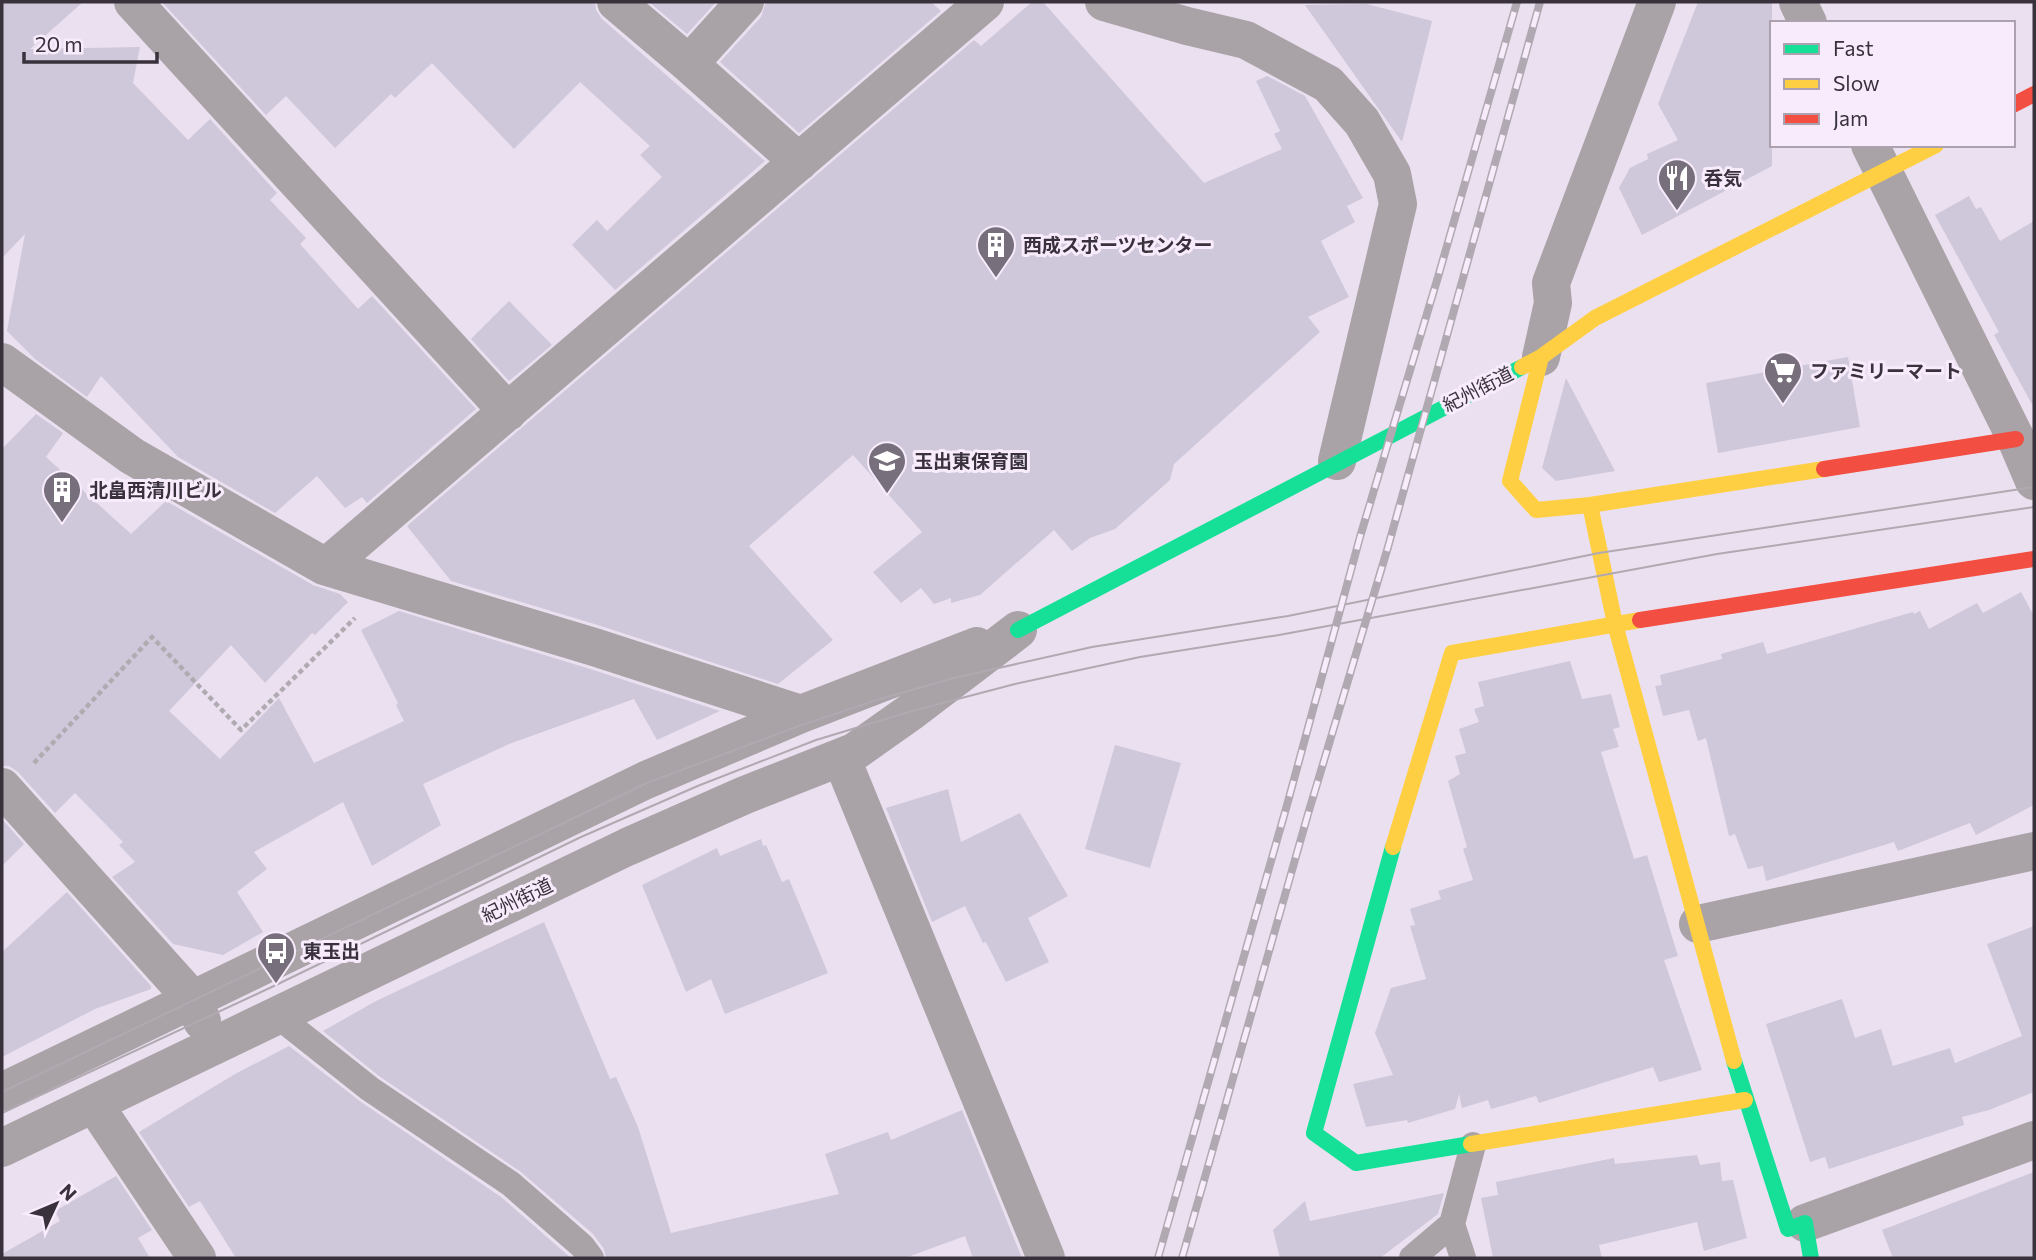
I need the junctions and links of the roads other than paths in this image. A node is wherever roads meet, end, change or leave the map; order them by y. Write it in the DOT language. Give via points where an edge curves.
graph roads {
  1 [pos="133,2"];
  2 [pos="616,2"];
  3 [pos="746,2"];
  4 [pos="985,2"];
  5 [pos="1104,2"];
  6 [pos="1657,2"];
  7 [pos="1798,2"];
  8 [pos="1807,21"];
  9 [pos="689,64"];
  10 [pos="2034,94"];
  11 [pos="2015,104"];
  12 [pos="1928,147"];
  13 [pos="1877,159"];
  14 [pos="799,162"];
  15 [pos="1541,357"];
  16 [pos="2,362"];
  17 [pos="508,412"];
  18 [pos="2016,439"];
  19 [pos="1337,461"];
  20 [pos="2034,481"];
  21 [pos="1590,505"];
  22 [pos="2034,559"];
  23 [pos="327,566"];
  24 [pos="1615,624"];
  25 [pos="1018,630"];
  26 [pos="802,714"];
  27 [pos="841,757"];
  28 [pos="5,789"];
  29 [pos="2034,851"];
  30 [pos="1698,924"];
  31 [pos="192,999"];
  32 [pos="278,1016"];
  33 [pos="213,1046"];
  34 [pos="2,1092"];
  35 [pos="1745,1100"];
  36 [pos="94,1104"];
  37 [pos="2034,1140"];
  38 [pos="1473,1145"];
  39 [pos="2,1148"];
  40 [pos="1452,1224"];
  41 [pos="1808,1241"];
  42 [pos="197,1258"];
  43 [pos="591,1258"];
  44 [pos="1046,1258"];
  45 [pos="1412,1258"];
  46 [pos="1462,1258"];
  1 -- 17 [label="street"];
  2 -- 9 [label="street"];
  3 -- 9 [label="street"];
  4 -- 14 [label="street"];
  5 -- 19 [label="street" via="1246,40 1328,84 1362,122 1392,174 1398,204"];
  6 -- 15 [label="street" via="1551,283 1553,303"];
  7 -- 8 [label="street"];
  9 -- 14 [label="street"];
  10 -- 11 [label="street"];
  12 -- 13 [label="street, 紀州街道"];
  13 -- 15 [label="street, 紀州街道" via="1595,318"];
  13 -- 18 [label="street"];
  14 -- 17 [label="street"];
  15 -- 19 [label="street, 紀州街道"];
  15 -- 21 [label="street" via="1510,481 1536,510"];
  16 -- 23 [label="street" via="132,456"];
  17 -- 23 [label="street"];
  18 -- 20 [label="street"];
  18 -- 21 [label="street"];
  19 -- 25 [label="street, 紀州街道"];
  21 -- 24 [label="street"];
  22 -- 24 [label="street"];
  23 -- 26 [label="street"];
  24 -- 30 [label="street"];
  24 -- 38 [label="street" via="1452,653 1400,821 1314,1133 1356,1163"];
  25 -- 26 [label="street, 紀州街道"];
  25 -- 27 [label="street, 紀州街道" via="912,711"];
  26 -- 31 [label="street, 紀州街道" via="646,780"];
  27 -- 32 [label="street, 紀州街道" via="627,847"];
  27 -- 44 [label="street"];
  28 -- 31 [label="street"];
  29 -- 30 [label="street"];
  30 -- 35 [label="street"];
  31 -- 33 [label="street"];
  31 -- 34 [label="street, 紀州街道"];
  32 -- 33 [label="street, 紀州街道"];
  32 -- 43 [label="lane" via="370,1089 511,1184"];
  33 -- 36 [label="street, 紀州街道"];
  35 -- 38 [label="street"];
  35 -- 41 [label="street" via="1788,1229"];
  36 -- 39 [label="street, 紀州街道"];
  36 -- 42 [label="street"];
  37 -- 41 [label="street"];
  38 -- 40 [label="lane"];
  40 -- 45 [label="lane"];
  40 -- 46 [label="lane"];
}
